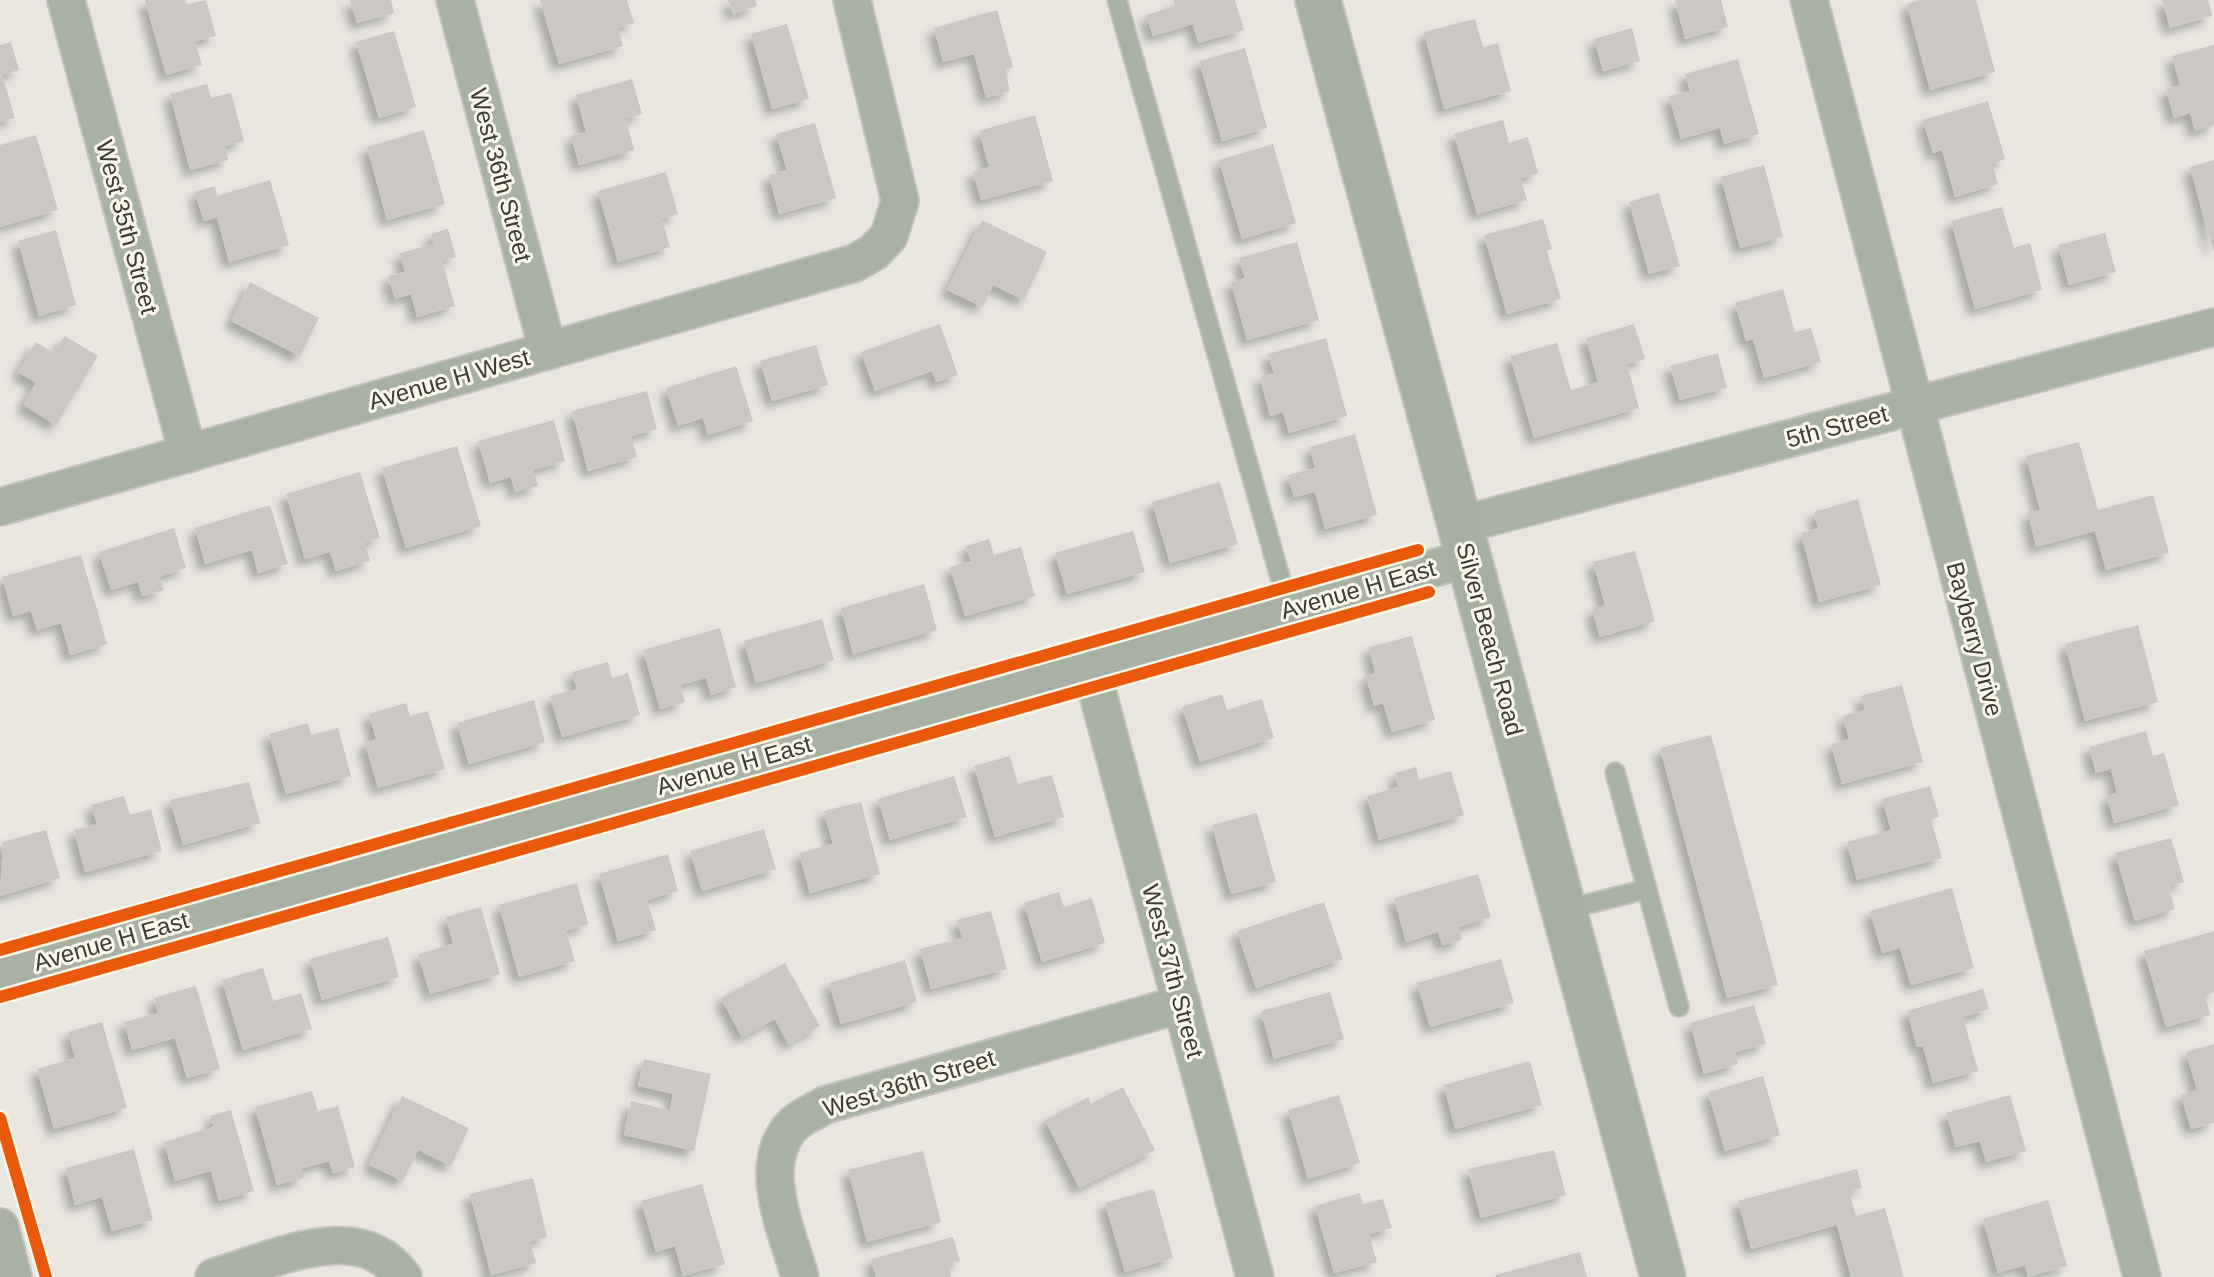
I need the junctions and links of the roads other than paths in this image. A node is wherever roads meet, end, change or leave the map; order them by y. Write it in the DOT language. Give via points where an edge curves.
graph roads {
  1 [pos="66,0"];
  2 [pos="455,0"];
  3 [pos="852,0"];
  4 [pos="1117,0"];
  5 [pos="1318,0"];
  6 [pos="1809,0"];
  7 [pos="2214,327"];
  8 [pos="548,351"];
  9 [pos="1914,406"];
  10 [pos="188,454"];
  11 [pos="0,507"];
  12 [pos="1464,542"];
  13 [pos="1289,609"];
  14 [pos="1090,665"];
  15 [pos="1615,772"];
  16 [pos="1647,889"];
  17 [pos="1564,910"];
  18 [pos="0,972"];
  19 [pos="1182,1004"];
  20 [pos="1679,1007"];
  21 [pos="0,1227"];
  22 [pos="13,1277"];
  23 [pos="214,1277"];
  24 [pos="403,1277"];
  25 [pos="800,1277"];
  26 [pos="1255,1277"];
  27 [pos="1663,1277"];
  28 [pos="2142,1277"];
  1 -- 10 [label="street, West 35th Street"];
  2 -- 8 [label="street, West 36th Street"];
  3 -- 8 [label="street, Avenue H West" via="898,179 900,201 889,236 855,263"];
  4 -- 13 [label="lane"];
  5 -- 12 [label="street, Silver Beach Road"];
  6 -- 9 [label="street, Bayberry Drive"];
  7 -- 9 [label="street, 5th Street"];
  8 -- 10 [label="street, Avenue H West"];
  9 -- 12 [label="street, 5th Street"];
  9 -- 28 [label="street, Bayberry Drive"];
  10 -- 11 [label="street, Avenue H West"];
  12 -- 13 [label="street, Avenue H East"];
  12 -- 17 [label="street, Silver Beach Road"];
  13 -- 14 [label="street, Avenue H East"];
  14 -- 18 [label="street, Avenue H East"];
  14 -- 19 [label="street, West 37th Street"];
  15 -- 16 [label="lane"];
  16 -- 17 [label="lane"];
  16 -- 20 [label="lane"];
  17 -- 27 [label="street, Silver Beach Road"];
  19 -- 25 [label="street, West 36th Street" via="825,1105 794,1123 781,1141 775,1185"];
  19 -- 26 [label="street, West 37th Street"];
  21 -- 22 [label="street"];
  23 -- 24 [label="street" via="345,1243 387,1258"];
}
